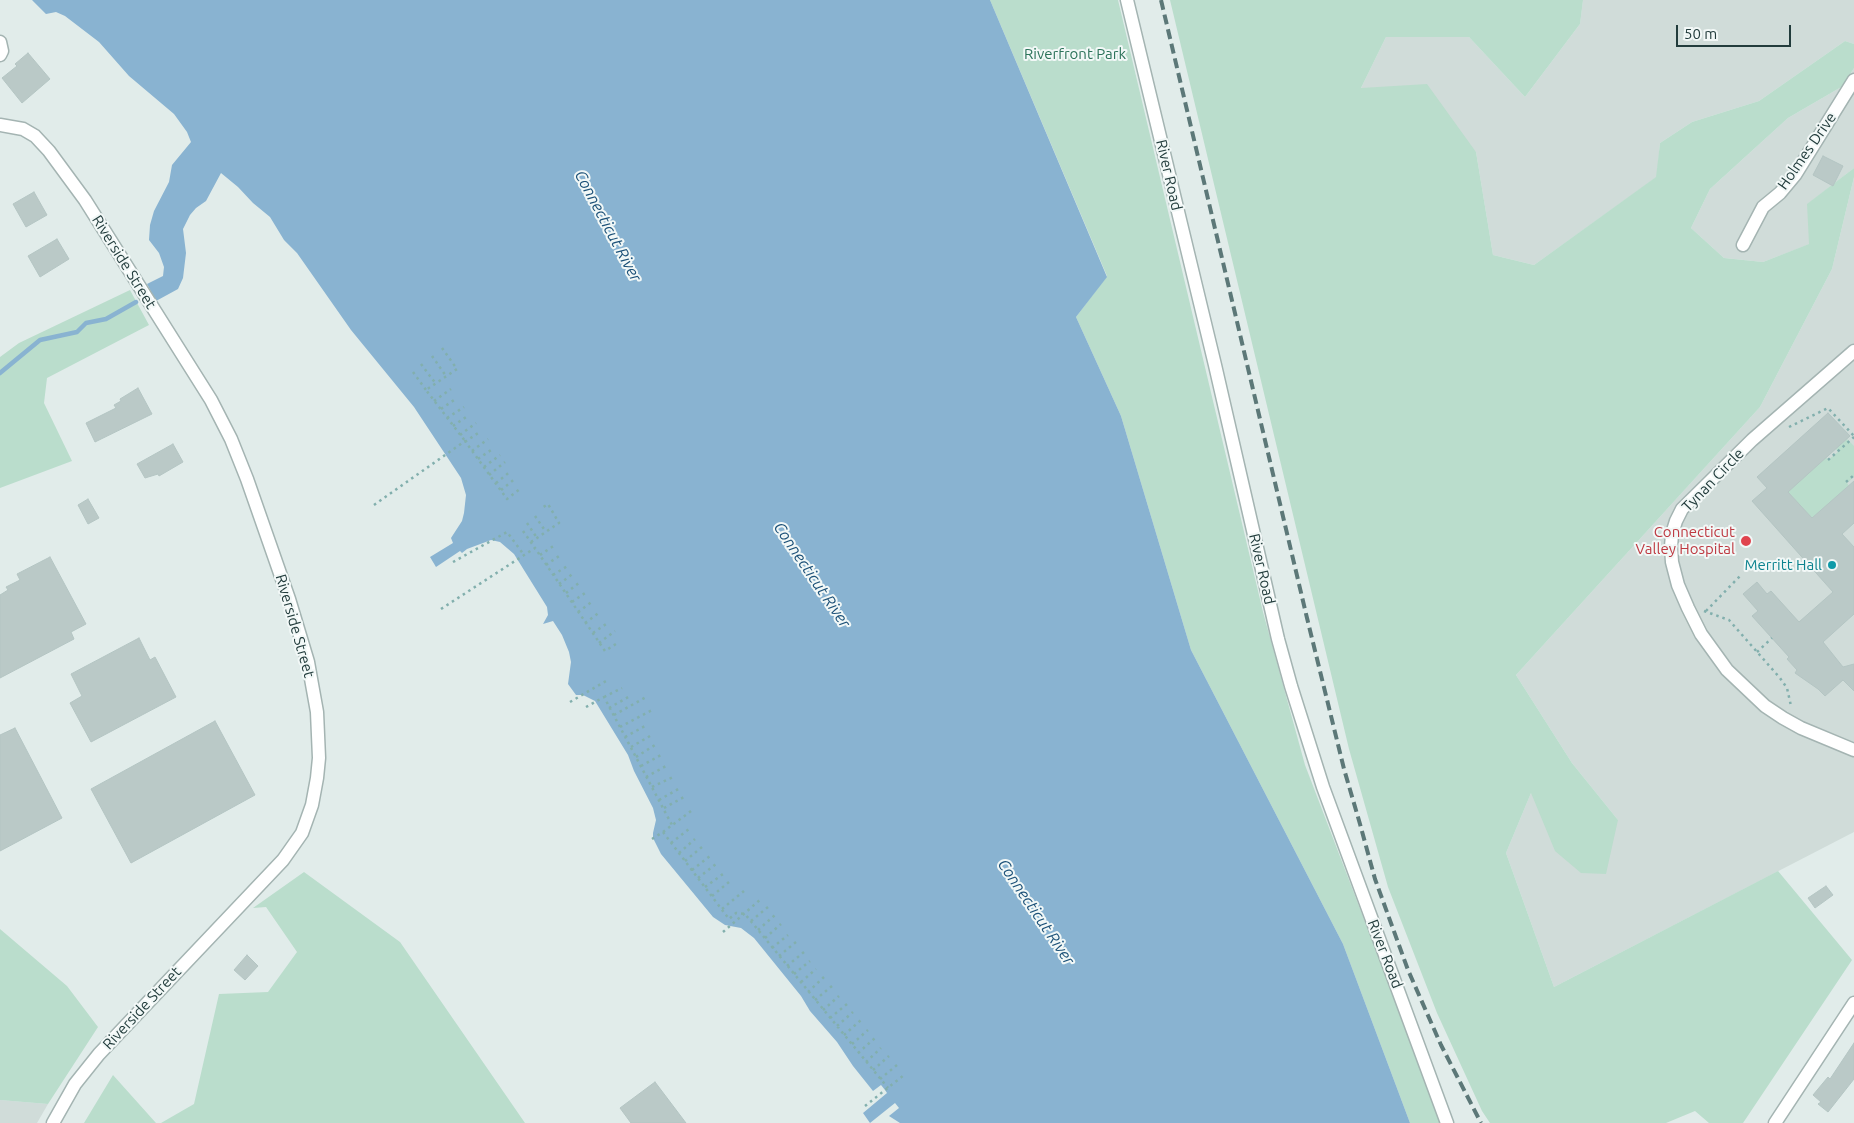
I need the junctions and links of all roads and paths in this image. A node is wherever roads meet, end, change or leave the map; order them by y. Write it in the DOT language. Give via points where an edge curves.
graph roads {
  1 [pos="1127,0"];
  2 [pos="0,42"];
  3 [pos="0,56"];
  4 [pos="1854,80"];
  5 [pos="0,125"];
  6 [pos="1744,245"];
  7 [pos="442,348"];
  8 [pos="1854,351"];
  9 [pos="432,356"];
  10 [pos="421,364"];
  11 [pos="413,372"];
  12 [pos="446,376"];
  13 [pos="436,384"];
  14 [pos="451,389"];
  15 [pos="426,390"];
  16 [pos="457,398"];
  17 [pos="434,401"];
  18 [pos="464,407"];
  19 [pos="441,409"];
  20 [pos="469,414"];
  21 [pos="448,418"];
  22 [pos="476,423"];
  23 [pos="453,426"];
  24 [pos="1785,428"];
  25 [pos="481,431"];
  26 [pos="460,435"];
  27 [pos="1854,437"];
  28 [pos="488,440"];
  29 [pos="465,442"];
  30 [pos="494,448"];
  31 [pos="472,451"];
  32 [pos="500,455"];
  33 [pos="478,459"];
  34 [pos="1828,460"];
  35 [pos="505,462"];
  36 [pos="484,467"];
  37 [pos="511,471"];
  38 [pos="489,475"];
  39 [pos="1854,475"];
  40 [pos="516,478"];
  41 [pos="1846,482"];
  42 [pos="496,483"];
  43 [pos="520,488"];
  44 [pos="501,490"];
  45 [pos="374,506"];
  46 [pos="542,508"];
  47 [pos="535,516"];
  48 [pos="527,523"];
  49 [pos="523,531"];
  50 [pos="546,532"];
  51 [pos="537,538"];
  52 [pos="531,542"];
  53 [pos="555,545"];
  54 [pos="535,548"];
  55 [pos="562,554"];
  56 [pos="540,555"];
  57 [pos="524,556"];
  58 [pos="453,562"];
  59 [pos="546,565"];
  60 [pos="569,565"];
  61 [pos="574,574"];
  62 [pos="553,575"];
  63 [pos="1741,575"];
  64 [pos="580,582"];
  65 [pos="559,584"];
  66 [pos="588,591"];
  67 [pos="566,593"];
  68 [pos="593,601"];
  69 [pos="572,602"];
  70 [pos="441,609"];
  71 [pos="578,612"];
  72 [pos="600,612"];
  73 [pos="585,622"];
  74 [pos="608,622"];
  75 [pos="615,632"];
  76 [pos="592,633"];
  77 [pos="1772,638"];
  78 [pos="619,642"];
  79 [pos="599,643"];
  80 [pos="1757,652"];
  81 [pos="606,681"];
  82 [pos="622,688"];
  83 [pos="630,696"];
  84 [pos="648,696"];
  85 [pos="604,698"];
  86 [pos="570,702"];
  87 [pos="586,706"];
  88 [pos="1791,706"];
  89 [pos="609,708"];
  90 [pos="654,709"];
  91 [pos="614,715"];
  92 [pos="645,726"];
  93 [pos="620,727"];
  94 [pos="650,736"];
  95 [pos="625,737"];
  96 [pos="656,746"];
  97 [pos="631,747"];
  98 [pos="1854,750"];
  99 [pos="662,755"];
  100 [pos="636,757"];
  101 [pos="668,765"];
  102 [pos="641,766"];
  103 [pos="646,777"];
  104 [pos="673,777"];
  105 [pos="652,787"];
  106 [pos="680,788"];
  107 [pos="684,797"];
  108 [pos="659,800"];
  109 [pos="664,808"];
  110 [pos="691,811"];
  111 [pos="672,825"];
  112 [pos="689,829"];
  113 [pos="663,832"];
  114 [pos="652,839"];
  115 [pos="695,839"];
  116 [pos="671,843"];
  117 [pos="702,847"];
  118 [pos="679,852"];
  119 [pos="710,856"];
  120 [pos="685,861"];
  121 [pos="716,864"];
  122 [pos="692,870"];
  123 [pos="722,874"];
  124 [pos="698,878"];
  125 [pos="729,882"];
  126 [pos="705,887"];
  127 [pos="744,891"];
  128 [pos="712,896"];
  129 [pos="761,899"];
  130 [pos="768,907"];
  131 [pos="722,910"];
  132 [pos="775,915"];
  133 [pos="750,921"];
  134 [pos="781,924"];
  135 [pos="758,930"];
  136 [pos="722,932"];
  137 [pos="788,935"];
  138 [pos="765,938"];
  139 [pos="796,942"];
  140 [pos="772,948"];
  141 [pos="804,952"];
  142 [pos="779,956"];
  143 [pos="810,961"];
  144 [pos="787,966"];
  145 [pos="816,969"];
  146 [pos="794,974"];
  147 [pos="824,978"];
  148 [pos="801,982"];
  149 [pos="832,986"];
  150 [pos="808,992"];
  151 [pos="839,996"];
  152 [pos="815,1000"];
  153 [pos="847,1004"];
  154 [pos="1854,1004"];
  155 [pos="823,1010"];
  156 [pos="853,1012"];
  157 [pos="830,1018"];
  158 [pos="861,1020"];
  159 [pos="837,1026"];
  160 [pos="868,1030"];
  161 [pos="844,1035"];
  162 [pos="875,1038"];
  163 [pos="852,1044"];
  164 [pos="881,1048"];
  165 [pos="858,1053"];
  166 [pos="889,1056"];
  167 [pos="866,1062"];
  168 [pos="897,1065"];
  169 [pos="873,1070"];
  170 [pos="904,1075"];
  171 [pos="880,1079"];
  172 [pos="888,1088"];
  173 [pos="865,1106"];
  174 [pos="53,1123"];
  175 [pos="1447,1123"];
  176 [pos="1775,1123"];
  1 -- 175 [label="street, River Road" via="1291,686 1326,796"];
  2 -- 3 [label="street"];
  4 -- 6 [label="street, Holmes Drive" via="1795,175 1763,207"];
  5 -- 174 [label="street, Riverside Street" via="23,129 35,136 58,162 212,400 247,479 289,599 308,662 317,712 317,778 302,833 282,860 99,1054 75,1084"];
  7 -- 12 [label="path" via="457,369"];
  8 -- 98 [label="street, Tynan Circle" via="1752,440 1682,509 1672,534 1671,548 1678,585 1688,608 1701,634 1729,672 1765,706 1783,718"];
  9 -- 12 [label="path"];
  10 -- 13 [label="path"];
  11 -- 15 [label="path"];
  12 -- 13 [label="path"];
  13 -- 15 [label="path"];
  14 -- 17 [label="path"];
  15 -- 17 [label="path"];
  16 -- 19 [label="path"];
  17 -- 19 [label="path"];
  18 -- 21 [label="path"];
  19 -- 21 [label="path"];
  20 -- 23 [label="path"];
  21 -- 23 [label="path"];
  22 -- 26 [label="path"];
  23 -- 26 [label="path"];
  24 -- 27 [label="path" via="1828,408"];
  25 -- 29 [label="path"];
  26 -- 29 [label="path"];
  27 -- 34 [label="path"];
  28 -- 31 [label="path"];
  29 -- 31 [label="path"];
  29 -- 45 [label="path"];
  30 -- 33 [label="path"];
  31 -- 33 [label="path"];
  32 -- 36 [label="path"];
  33 -- 36 [label="path"];
  35 -- 38 [label="path"];
  36 -- 38 [label="path"];
  37 -- 42 [label="path"];
  38 -- 42 [label="path"];
  39 -- 41 [label="path"];
  40 -- 44 [label="path"];
  42 -- 44 [label="path"];
  43 -- 44 [label="path" via="507,499"];
  46 -- 50 [label="path" via="548,504 560,523"];
  47 -- 50 [label="path"];
  48 -- 51 [label="path"];
  49 -- 52 [label="path"];
  50 -- 51 [label="path"];
  51 -- 52 [label="path"];
  52 -- 54 [label="path"];
  53 -- 56 [label="path"];
  54 -- 56 [label="path"];
  54 -- 57 [label="path"];
  55 -- 59 [label="path"];
  56 -- 59 [label="path"];
  57 -- 58 [label="path" via="507,532"];
  57 -- 70 [label="path"];
  59 -- 62 [label="path"];
  60 -- 62 [label="path"];
  61 -- 65 [label="path"];
  62 -- 65 [label="path"];
  63 -- 80 [label="path" via="1704,611 1729,620"];
  64 -- 67 [label="path"];
  65 -- 67 [label="path"];
  66 -- 69 [label="path"];
  67 -- 69 [label="path"];
  68 -- 71 [label="path"];
  69 -- 71 [label="path"];
  71 -- 73 [label="path"];
  72 -- 73 [label="path"];
  73 -- 76 [label="path"];
  74 -- 76 [label="path"];
  75 -- 79 [label="path"];
  76 -- 79 [label="path"];
  77 -- 80 [label="path"];
  78 -- 79 [label="path" via="604,651"];
  80 -- 88 [label="path" via="1787,688"];
  81 -- 86 [label="path"];
  82 -- 85 [label="path"];
  83 -- 89 [label="path"];
  84 -- 91 [label="path"];
  85 -- 87 [label="path"];
  85 -- 89 [label="path"];
  89 -- 91 [label="path"];
  90 -- 93 [label="path"];
  91 -- 93 [label="path"];
  92 -- 95 [label="path"];
  93 -- 95 [label="path"];
  94 -- 97 [label="path"];
  95 -- 97 [label="path"];
  96 -- 100 [label="path"];
  97 -- 100 [label="path"];
  99 -- 102 [label="path"];
  100 -- 102 [label="path"];
  101 -- 103 [label="path"];
  102 -- 103 [label="path"];
  103 -- 105 [label="path"];
  104 -- 105 [label="path"];
  105 -- 108 [label="path"];
  106 -- 108 [label="path"];
  107 -- 109 [label="path"];
  108 -- 109 [label="path"];
  109 -- 111 [label="path"];
  110 -- 111 [label="path"];
  111 -- 113 [label="path"];
  112 -- 116 [label="path"];
  113 -- 114 [label="path"];
  113 -- 116 [label="path"];
  115 -- 118 [label="path"];
  116 -- 118 [label="path"];
  117 -- 120 [label="path"];
  118 -- 120 [label="path"];
  119 -- 122 [label="path"];
  120 -- 122 [label="path"];
  121 -- 124 [label="path"];
  122 -- 124 [label="path"];
  123 -- 126 [label="path"];
  124 -- 126 [label="path"];
  125 -- 128 [label="path"];
  126 -- 128 [label="path"];
  127 -- 131 [label="path"];
  128 -- 131 [label="path"];
  129 -- 136 [label="path"];
  130 -- 133 [label="path"];
  131 -- 133 [label="path" via="729,919 736,913 745,914"];
  132 -- 135 [label="path"];
  133 -- 135 [label="path"];
  134 -- 138 [label="path"];
  135 -- 138 [label="path"];
  137 -- 140 [label="path"];
  138 -- 140 [label="path"];
  139 -- 142 [label="path"];
  140 -- 142 [label="path"];
  141 -- 144 [label="path"];
  142 -- 144 [label="path"];
  143 -- 146 [label="path"];
  144 -- 146 [label="path"];
  145 -- 148 [label="path"];
  146 -- 148 [label="path"];
  147 -- 150 [label="path"];
  148 -- 150 [label="path"];
  149 -- 152 [label="path"];
  150 -- 152 [label="path"];
  151 -- 155 [label="path"];
  152 -- 155 [label="path"];
  153 -- 157 [label="path"];
  154 -- 176 [label="street"];
  155 -- 157 [label="path"];
  156 -- 159 [label="path"];
  157 -- 159 [label="path"];
  158 -- 161 [label="path"];
  159 -- 161 [label="path"];
  160 -- 163 [label="path"];
  161 -- 163 [label="path"];
  162 -- 165 [label="path"];
  163 -- 165 [label="path"];
  164 -- 167 [label="path"];
  165 -- 167 [label="path"];
  166 -- 169 [label="path"];
  167 -- 169 [label="path"];
  168 -- 171 [label="path"];
  169 -- 171 [label="path"];
  170 -- 172 [label="path"];
  171 -- 172 [label="path"];
  172 -- 173 [label="path"];
}
